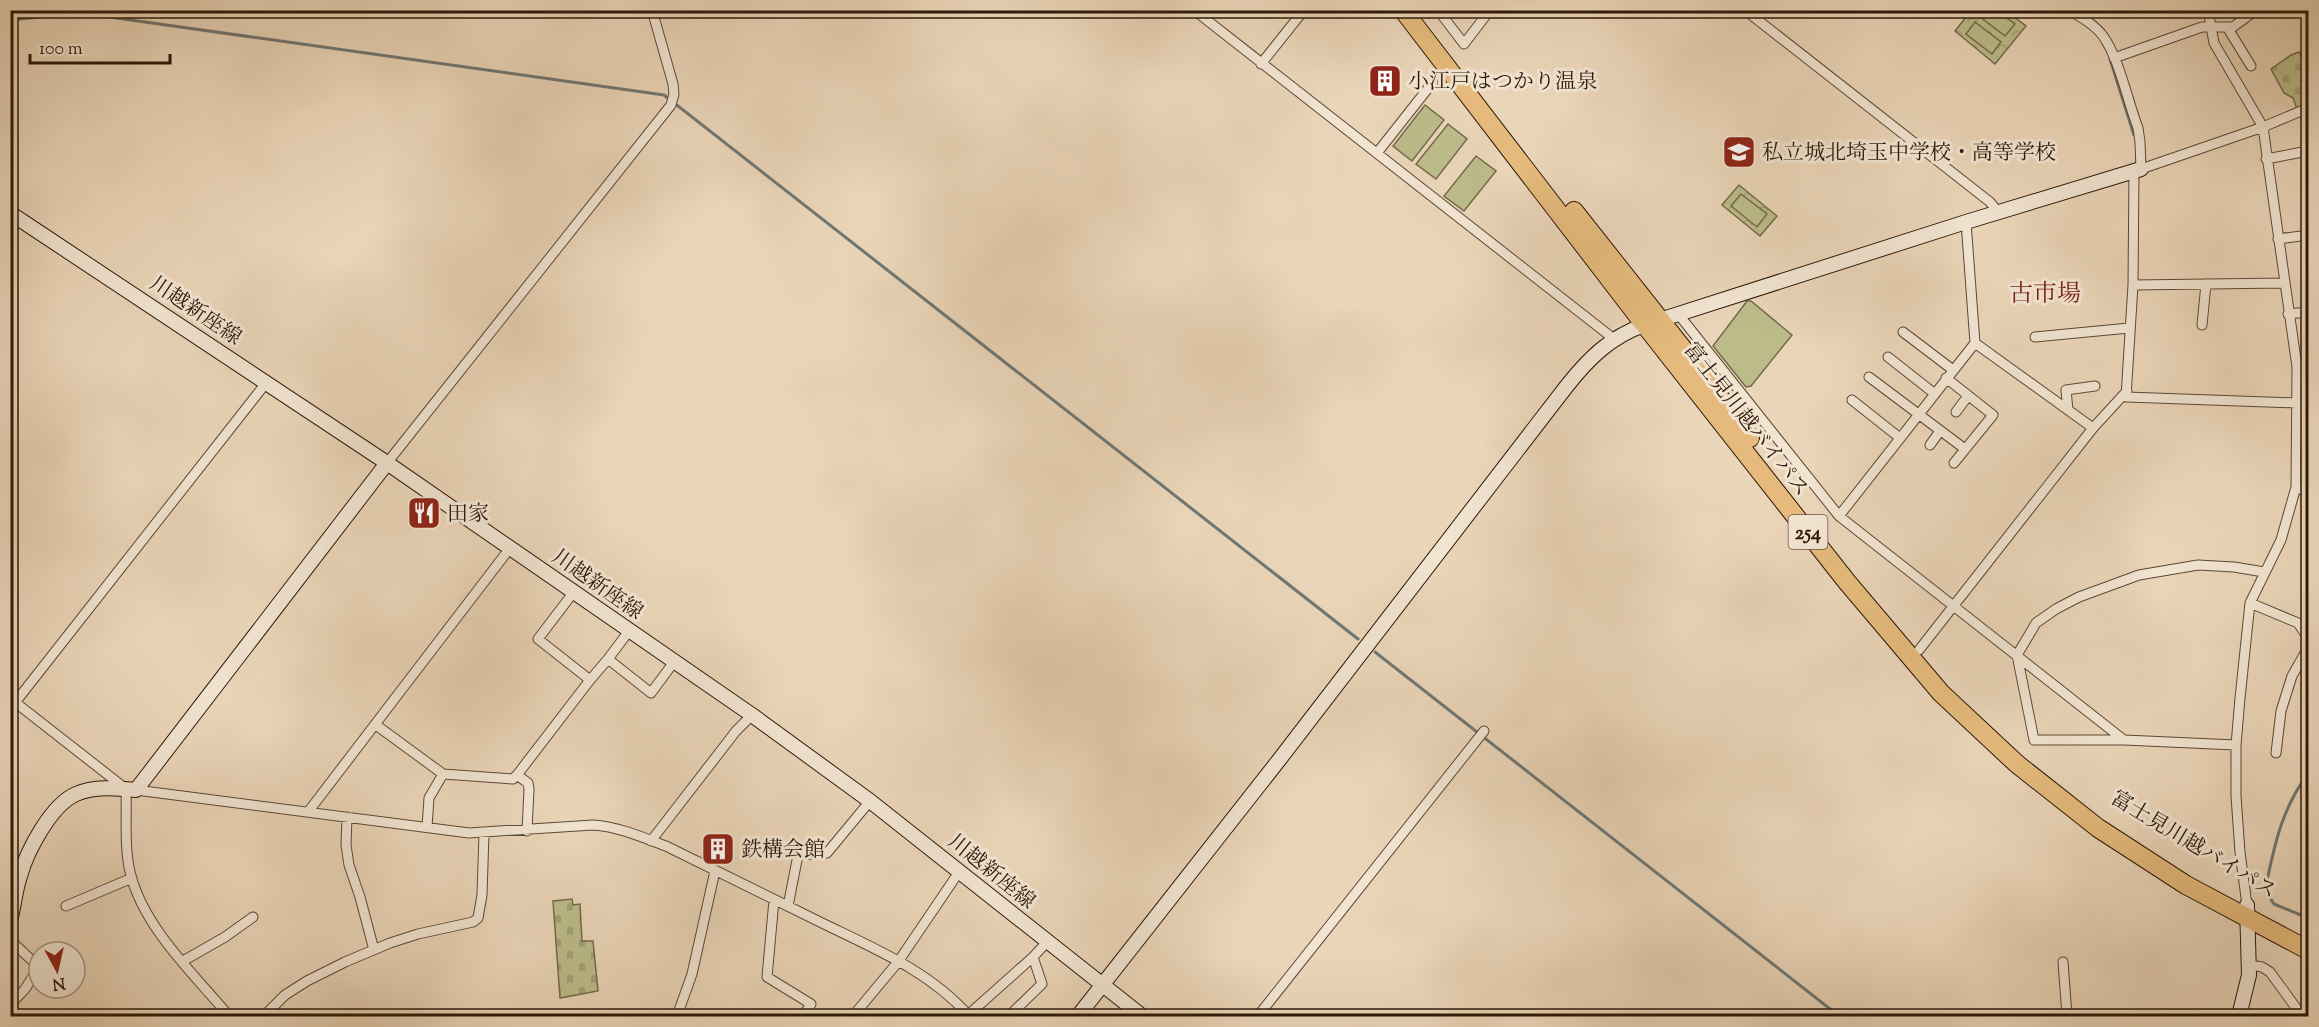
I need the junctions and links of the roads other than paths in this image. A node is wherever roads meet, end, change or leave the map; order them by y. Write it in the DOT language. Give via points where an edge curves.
graph roads {
  1 [pos="652,10"];
  2 [pos="1194,10"];
  3 [pos="1304,10"];
  4 [pos="1403,10"];
  5 [pos="1418,10"];
  6 [pos="1438,10"];
  7 [pos="1490,10"];
  8 [pos="1745,10"];
  9 [pos="2069,10"];
  10 [pos="2208,10"];
  11 [pos="2256,10"];
  12 [pos="2211,26"];
  13 [pos="2227,27"];
  14 [pos="2114,58"];
  15 [pos="1261,64"];
  16 [pos="2251,66"];
  17 [pos="1433,82"];
  18 [pos="2308,108"];
  19 [pos="2263,127"];
  20 [pos="2308,151"];
  21 [pos="1377,153"];
  22 [pos="2266,159"];
  23 [pos="2138,169"];
  24 [pos="1998,212"];
  25 [pos="10,213"];
  26 [pos="1966,222"];
  27 [pos="2308,235"];
  28 [pos="2278,239"];
  29 [pos="2284,283"];
  30 [pos="2206,284"];
  31 [pos="2133,285"];
  32 [pos="2308,312"];
  33 [pos="2288,314"];
  34 [pos="1679,315"];
  35 [pos="1653,323"];
  36 [pos="2202,325"];
  37 [pos="2129,328"];
  38 [pos="1903,332"];
  39 [pos="2035,337"];
  40 [pos="1614,339"];
  41 [pos="1975,343"];
  42 [pos="1888,357"];
  43 [pos="1953,370"];
  44 [pos="1869,377"];
  45 [pos="1946,378"];
  46 [pos="266,383"];
  47 [pos="2095,386"];
  48 [pos="2127,391"];
  49 [pos="1935,394"];
  50 [pos="1968,396"];
  51 [pos="2297,398"];
  52 [pos="2308,399"];
  53 [pos="1852,400"];
  54 [pos="2068,410"];
  55 [pos="1956,412"];
  56 [pos="1918,415"];
  57 [pos="2093,428"];
  58 [pos="1940,431"];
  59 [pos="1900,438"];
  60 [pos="1930,445"];
  61 [pos="1965,449"];
  62 [pos="387,463"];
  63 [pos="1954,463"];
  64 [pos="2296,487"];
  65 [pos="2308,492"];
  66 [pos="1839,516"];
  67 [pos="510,548"];
  68 [pos="2264,572"];
  69 [pos="573,593"];
  70 [pos="2250,603"];
  71 [pos="1954,606"];
  72 [pos="629,631"];
  73 [pos="2308,638"];
  74 [pos="2308,648"];
  75 [pos="1919,650"];
  76 [pos="2017,655"];
  77 [pos="608,658"];
  78 [pos="674,662"];
  79 [pos="590,680"];
  80 [pos="12,703"];
  81 [pos="752,715"];
  82 [pos="376,725"];
  83 [pos="1484,731"];
  84 [pos="2124,741"];
  85 [pos="2236,745"];
  86 [pos="2276,753"];
  87 [pos="443,774"];
  88 [pos="517,776"];
  89 [pos="131,790"];
  90 [pos="870,801"];
  91 [pos="308,812"];
  92 [pos="347,817"];
  93 [pos="427,827"];
  94 [pos="527,831"];
  95 [pos="484,834"];
  96 [pos="651,841"];
  97 [pos="715,871"];
  98 [pos="959,872"];
  99 [pos="132,878"];
  100 [pos="774,900"];
  101 [pos="66,906"];
  102 [pos="788,906"];
  103 [pos="2248,912"];
  104 [pos="253,917"];
  105 [pos="10,921"];
  106 [pos="2308,937"];
  107 [pos="10,940"];
  108 [pos="1047,942"];
  109 [pos="374,950"];
  110 [pos="2308,950"];
  111 [pos="27,956"];
  112 [pos="1034,957"];
  113 [pos="183,961"];
  114 [pos="898,962"];
  115 [pos="2062,962"];
  116 [pos="2249,965"];
  117 [pos="27,986"];
  118 [pos="1102,986"];
  119 [pos="10,1005"];
  120 [pos="968,1016"];
  121 [pos="229,1017"];
  122 [pos="264,1017"];
  123 [pos="677,1017"];
  124 [pos="803,1017"];
  125 [pos="853,1017"];
  126 [pos="1009,1017"];
  127 [pos="1078,1017"];
  128 [pos="1142,1017"];
  129 [pos="1258,1017"];
  130 [pos="2067,1017"];
  131 [pos="2239,1017"];
  132 [pos="2302,1017"];
  1 -- 62 [label="street" via="673,84 671,105"];
  2 -- 15 [label="street"];
  3 -- 15 [label="street"];
  4 -- 35 [label="highway, 富士見川越バイパス / 254"];
  5 -- 35 [label="highway, 富士見川越バイパス / 254"];
  6 -- 7 [label="street" via="1464,44"];
  8 -- 24 [label="street"];
  9 -- 14 [label="street" via="2102,34"];
  10 -- 12 [label="street"];
  11 -- 13 [label="street" via="2233,27"];
  12 -- 13 [label="street"];
  12 -- 14 [label="street"];
  12 -- 19 [label="street" via="2214,43"];
  13 -- 16 [label="street"];
  14 -- 23 [label="street" via="2138,128"];
  15 -- 21 [label="street"];
  17 -- 21 [label="street"];
  18 -- 19 [label="street"];
  19 -- 22 [label="street"];
  19 -- 23 [label="street"];
  20 -- 22 [label="street"];
  21 -- 40 [label="street"];
  22 -- 28 [label="street"];
  23 -- 24 [label="street"];
  23 -- 31 [label="street"];
  24 -- 26 [label="street"];
  25 -- 46 [label="street, 川越新座線"];
  26 -- 34 [label="street"];
  26 -- 41 [label="street"];
  27 -- 28 [label="street"];
  28 -- 29 [label="street"];
  29 -- 30 [label="street"];
  29 -- 33 [label="street"];
  30 -- 31 [label="street"];
  30 -- 36 [label="street"];
  31 -- 37 [label="street"];
  32 -- 33 [label="street"];
  33 -- 51 [label="street" via="2298,367"];
  34 -- 35 [label="street"];
  34 -- 66 [label="street"];
  35 -- 40 [label="street"];
  35 -- 75 [label="highway, 富士見川越バイパス / 254"];
  35 -- 103 [label="highway, 富士見川越バイパス / 254" via="1846,582 1956,707 2017,764 2091,822 2168,874"];
  37 -- 39 [label="street"];
  37 -- 48 [label="street"];
  38 -- 43 [label="street"];
  40 -- 118 [label="street" via="1590,357 1566,387"];
  41 -- 43 [label="street"];
  41 -- 54 [label="street"];
  42 -- 49 [label="street"];
  43 -- 45 [label="street"];
  44 -- 56 [label="street"];
  45 -- 49 [label="street"];
  45 -- 50 [label="street"];
  46 -- 62 [label="street, 川越新座線"];
  46 -- 80 [label="street"];
  47 -- 54 [label="street" via="2066,390"];
  48 -- 51 [label="street" via="2126,397"];
  48 -- 57 [label="street"];
  49 -- 56 [label="street"];
  50 -- 55 [label="street"];
  50 -- 61 [label="street" via="1993,415"];
  51 -- 52 [label="street"];
  51 -- 64 [label="street"];
  53 -- 59 [label="street"];
  54 -- 57 [label="street"];
  56 -- 58 [label="street"];
  56 -- 59 [label="street"];
  57 -- 71 [label="street"];
  58 -- 60 [label="street"];
  58 -- 61 [label="street"];
  59 -- 66 [label="street"];
  61 -- 63 [label="street"];
  62 -- 67 [label="street, 川越新座線"];
  62 -- 89 [label="street"];
  64 -- 65 [label="street"];
  64 -- 68 [label="street" via="2281,540"];
  66 -- 71 [label="street"];
  67 -- 69 [label="street, 川越新座線"];
  67 -- 82 [label="street"];
  68 -- 70 [label="street"];
  68 -- 76 [label="street" via="2198,565 2139,575 2055,609 2036,623"];
  69 -- 72 [label="street, 川越新座線"];
  69 -- 79 [label="street" via="538,639"];
  70 -- 73 [label="street" via="2298,623"];
  70 -- 85 [label="street"];
  71 -- 75 [label="street"];
  71 -- 76 [label="street"];
  72 -- 77 [label="street"];
  72 -- 78 [label="street, 川越新座線"];
  74 -- 86 [label="street" via="2292,676 2281,711"];
  75 -- 103 [label="highway, 富士見川越バイパス / 254" via="1996,729 2076,796"];
  76 -- 84 [label="street"];
  76 -- 84 [label="street" via="2034,740"];
  77 -- 78 [label="street" via="651,693"];
  77 -- 79 [label="street"];
  78 -- 81 [label="street, 川越新座線"];
  79 -- 88 [label="street"];
  80 -- 89 [label="street"];
  81 -- 90 [label="street, 川越新座線"];
  81 -- 96 [label="street"];
  82 -- 87 [label="street"];
  82 -- 91 [label="street"];
  83 -- 129 [label="street"];
  84 -- 85 [label="street"];
  85 -- 103 [label="street" via="2240,852"];
  87 -- 88 [label="street" via="513,779"];
  87 -- 93 [label="street" via="429,798"];
  88 -- 94 [label="street" via="528,783"];
  89 -- 91 [label="street"];
  89 -- 99 [label="street" via="128,857"];
  89 -- 105 [label="street" via="75,794 52,814 28,851"];
  90 -- 98 [label="street, 川越新座線"];
  90 -- 102 [label="street" via="828,853 798,855"];
  91 -- 92 [label="street"];
  92 -- 93 [label="street"];
  92 -- 109 [label="street" via="347,854"];
  93 -- 95 [label="street"];
  94 -- 95 [label="street"];
  94 -- 96 [label="street" via="610,826"];
  95 -- 109 [label="street" via="478,918"];
  96 -- 97 [label="street"];
  97 -- 100 [label="street"];
  97 -- 123 [label="street" via="692,974"];
  98 -- 108 [label="street, 川越新座線"];
  98 -- 114 [label="street"];
  99 -- 101 [label="street"];
  99 -- 113 [label="street" via="155,927"];
  100 -- 102 [label="street"];
  100 -- 124 [label="street" via="767,976 811,1004"];
  102 -- 114 [label="street"];
  103 -- 106 [label="highway, 富士見川越バイパス / 254"];
  103 -- 110 [label="highway, 富士見川越バイパス / 254"];
  103 -- 116 [label="street"];
  104 -- 113 [label="street"];
  107 -- 111 [label="street"];
  108 -- 112 [label="street"];
  108 -- 118 [label="street, 川越新座線"];
  109 -- 122 [label="street" via="307,981 285,995"];
  112 -- 120 [label="street"];
  112 -- 126 [label="street" via="1042,984"];
  113 -- 121 [label="street"];
  114 -- 120 [label="street" via="932,981"];
  114 -- 125 [label="street"];
  115 -- 130 [label="street"];
  116 -- 131 [label="street"];
  116 -- 132 [label="street" via="2270,972"];
  117 -- 119 [label="street"];
  118 -- 127 [label="street"];
  118 -- 128 [label="street, 川越新座線"];
}
